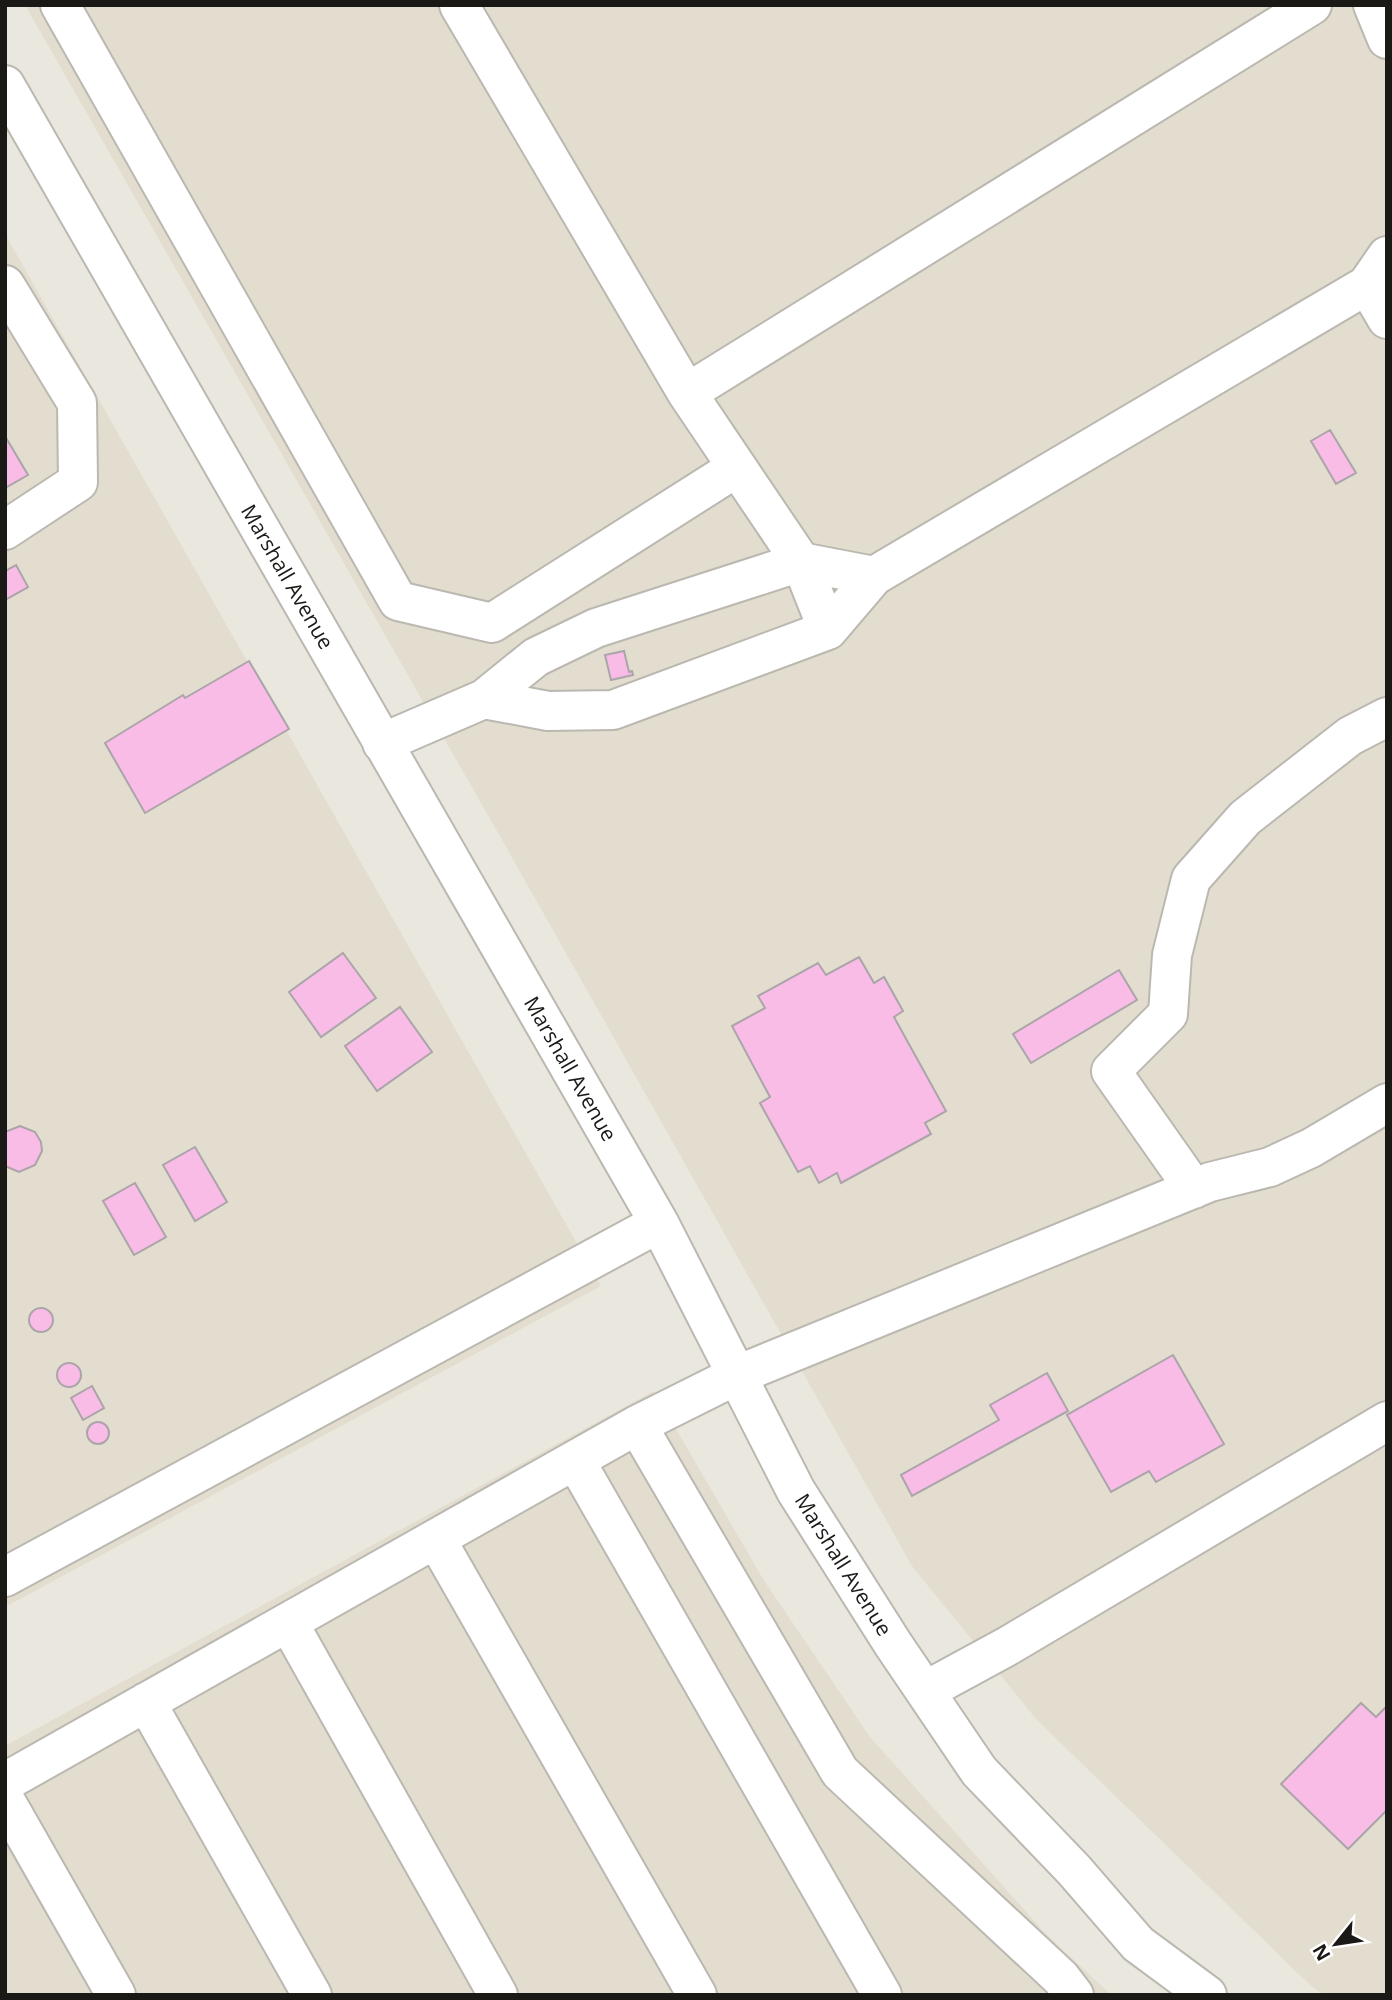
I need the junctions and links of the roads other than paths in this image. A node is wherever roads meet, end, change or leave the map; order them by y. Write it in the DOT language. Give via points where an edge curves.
graph roads {
  1 [pos="60,5"];
  2 [pos="459,5"];
  3 [pos="1312,5"];
  4 [pos="1373,5"];
  5 [pos="1387,38"];
  6 [pos="5,85"];
  7 [pos="1377,270"];
  8 [pos="5,285"];
  9 [pos="1387,319"];
  10 [pos="687,393"];
  11 [pos="736,468"];
  12 [pos="5,530"];
  13 [pos="801,562"];
  14 [pos="874,576"];
  15 [pos="828,630"];
  16 [pos="484,699"];
  17 [pos="1387,717"];
  18 [pos="383,744"];
  19 [pos="1387,1103"];
  20 [pos="1194,1189"];
  21 [pos="659,1223"];
  22 [pos="737,1375"];
  23 [pos="1387,1421"];
  24 [pos="637,1425"];
  25 [pos="575,1460"];
  26 [pos="436,1539"];
  27 [pos="5,1577"];
  28 [pos="288,1622"];
  29 [pos="925,1691"];
  30 [pos="146,1702"];
  31 [pos="5,1782"];
  32 [pos="5,1800"];
  33 [pos="116,1995"];
  34 [pos="312,1995"];
  35 [pos="498,1995"];
  36 [pos="697,1995"];
  37 [pos="882,1995"];
  38 [pos="1074,1995"];
  39 [pos="1207,1995"];
  1 -- 11 [label="street" via="398,601 492,623"];
  2 -- 10 [label="street"];
  3 -- 10 [label="street"];
  4 -- 5 [label="street"];
  6 -- 18 [label="street, Marshall Avenue"];
  7 -- 9 [label="street"];
  7 -- 14 [label="street"];
  8 -- 12 [label="street" via="77,403 78,482"];
  10 -- 11 [label="street"];
  11 -- 13 [label="street"];
  13 -- 14 [label="street"];
  13 -- 15 [label="street"];
  13 -- 16 [label="street" via="596,628 536,657"];
  14 -- 15 [label="street"];
  15 -- 16 [label="street" via="613,710 548,711"];
  16 -- 18 [label="street"];
  17 -- 20 [label="street" via="1350,736 1245,818 1191,879 1172,955 1168,1014 1111,1072"];
  18 -- 21 [label="street, Marshall Avenue"];
  19 -- 20 [label="street" via="1270,1167"];
  20 -- 22 [label="street"];
  21 -- 22 [label="street, Marshall Avenue"];
  21 -- 27 [label="street"];
  22 -- 24 [label="street"];
  22 -- 29 [label="street, Marshall Avenue" via="796,1491"];
  23 -- 29 [label="street"];
  24 -- 25 [label="street"];
  24 -- 38 [label="street" via="840,1772"];
  25 -- 26 [label="street"];
  25 -- 37 [label="street"];
  26 -- 28 [label="street"];
  26 -- 36 [label="street"];
  28 -- 30 [label="street"];
  28 -- 35 [label="street"];
  29 -- 39 [label="street, Marshall Avenue" via="979,1771 1138,1944"];
  30 -- 31 [label="street"];
  30 -- 34 [label="street"];
  32 -- 33 [label="street"];
}
